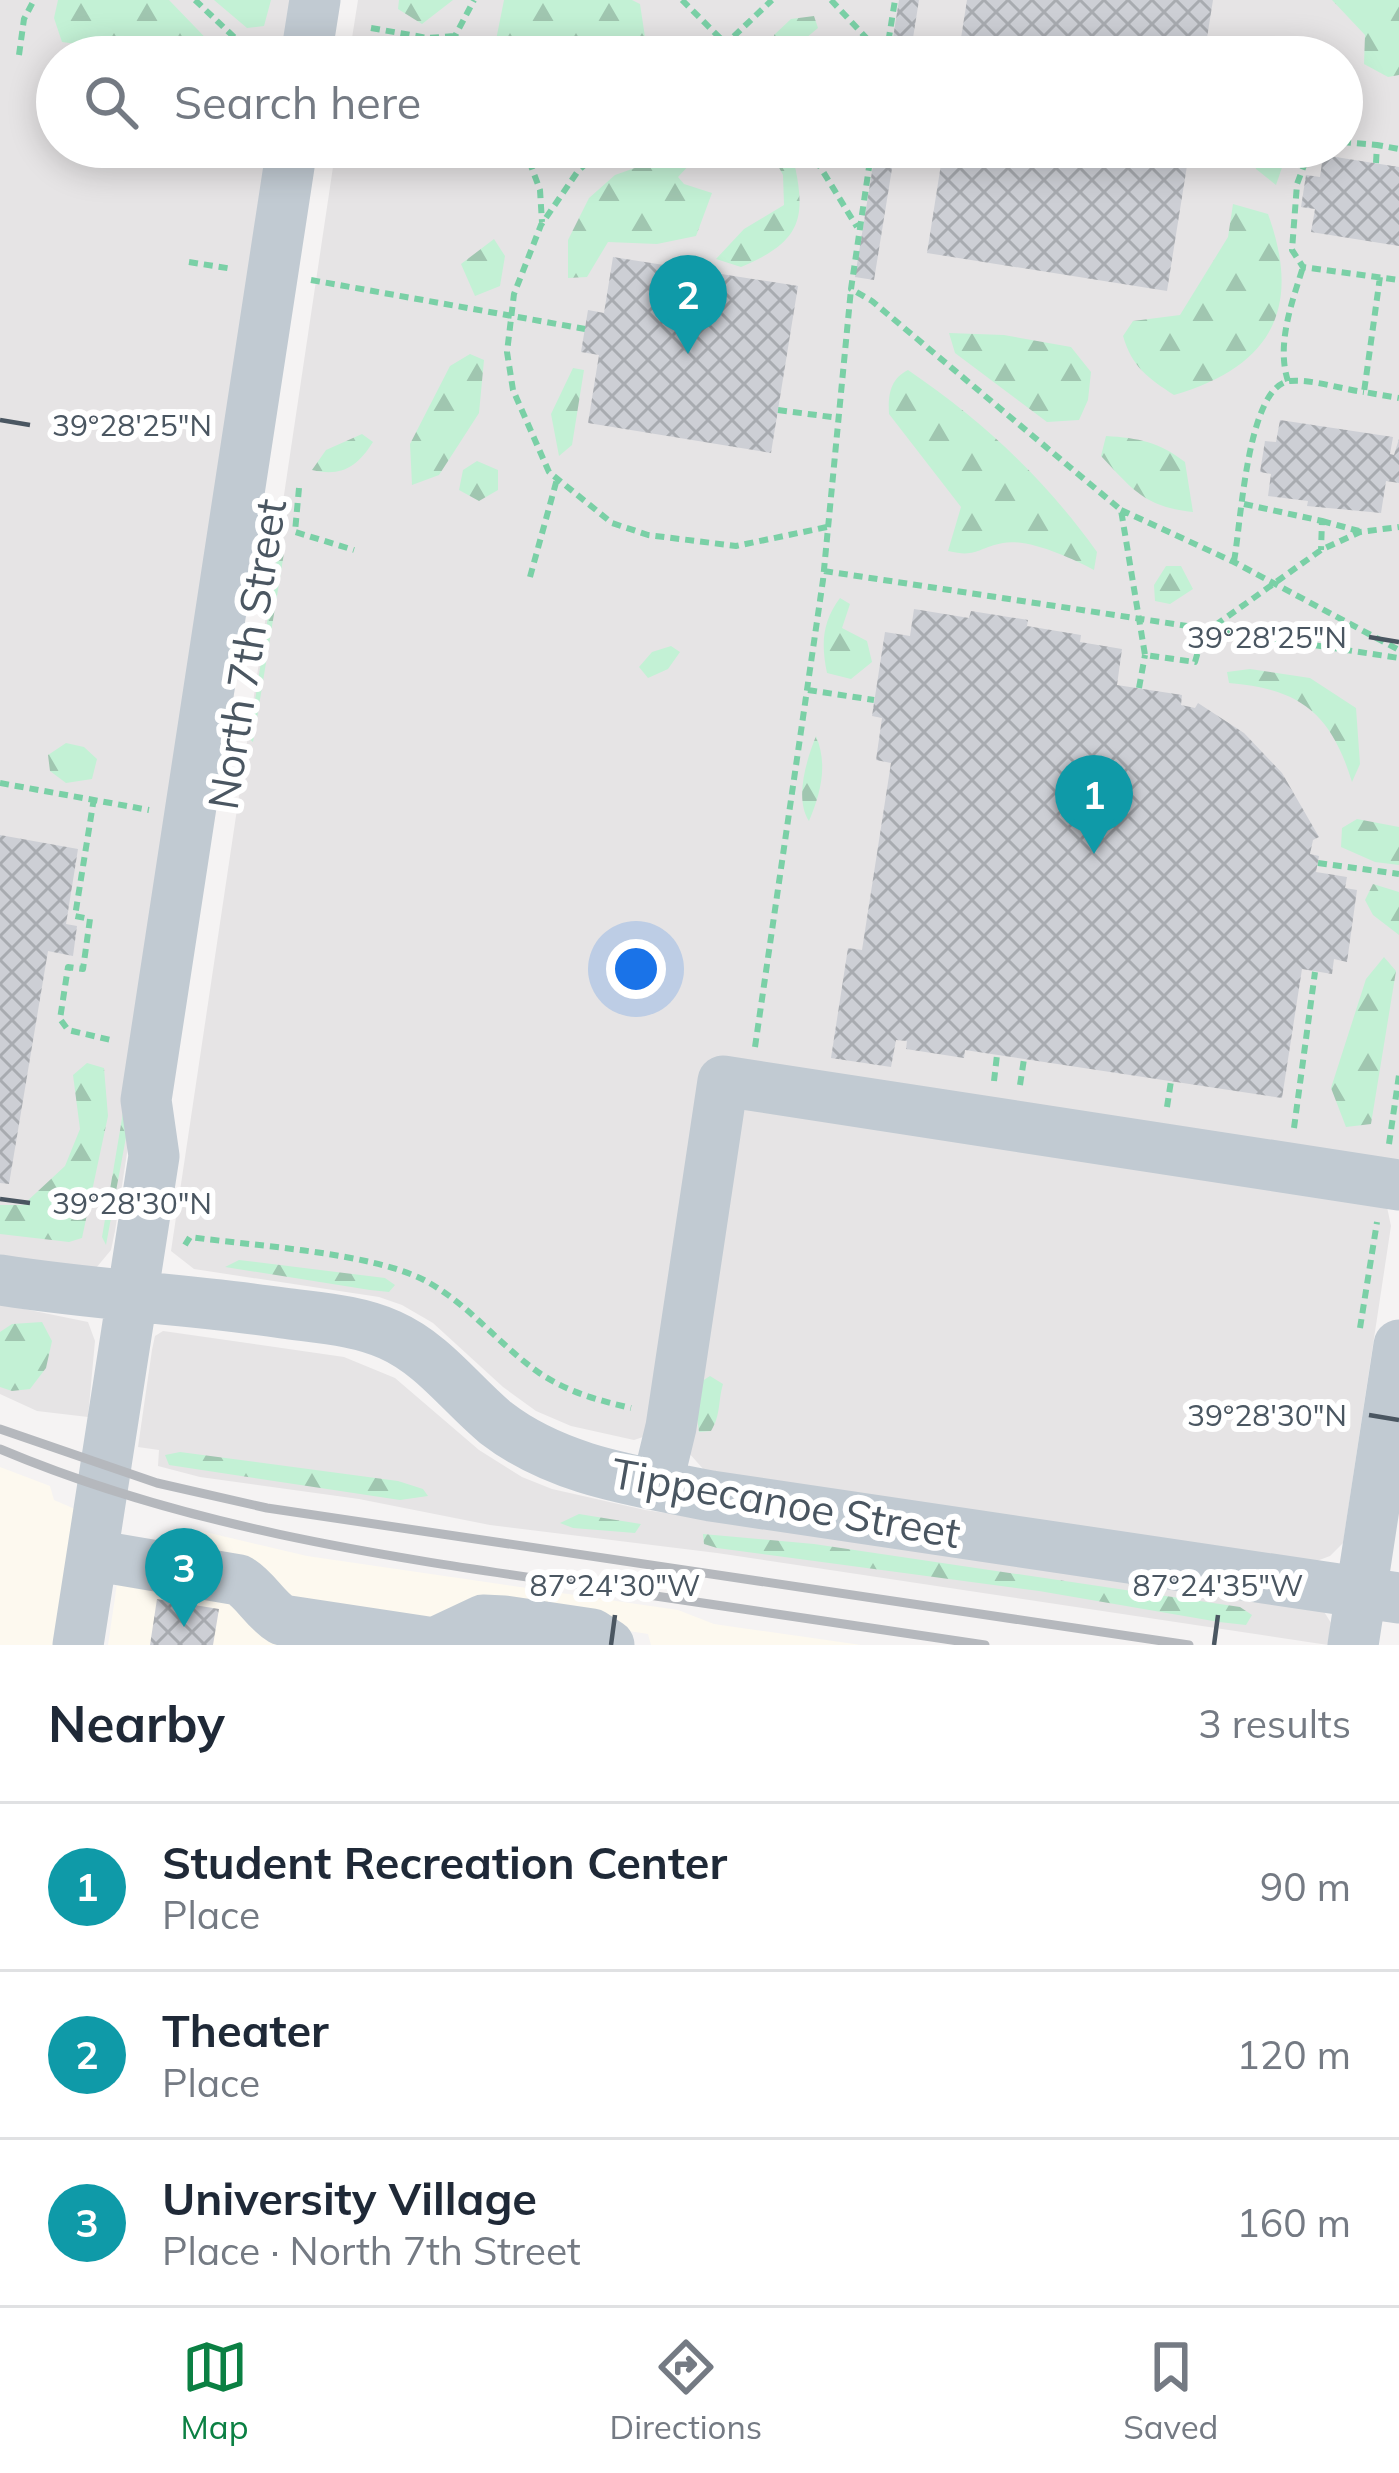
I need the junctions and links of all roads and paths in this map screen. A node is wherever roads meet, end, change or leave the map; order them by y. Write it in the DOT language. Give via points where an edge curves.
graph roads {
  1 [pos="34,0"];
  2 [pos="195,0"];
  3 [pos="315,0"];
  4 [pos="474,0"];
  5 [pos="772,0"];
  6 [pos="831,0"];
  7 [pos="895,0"];
  8 [pos="684,1"];
  9 [pos="351,28"];
  10 [pos="233,36"];
  11 [pos="309,36"];
  12 [pos="413,36"];
  13 [pos="454,36"];
  14 [pos="718,36"];
  15 [pos="733,36"];
  16 [pos="865,36"];
  17 [pos="889,36"];
  18 [pos="19,55"];
  19 [pos="1363,144"];
  20 [pos="1377,146"];
  21 [pos="1399,149"];
  22 [pos="1376,163"];
  23 [pos="291,168"];
  24 [pos="317,168"];
  25 [pos="532,168"];
  26 [pos="584,168"];
  27 [pos="821,168"];
  28 [pos="869,168"];
  29 [pos="1303,168"];
  30 [pos="542,225"];
  31 [pos="860,230"];
  32 [pos="189,262"];
  33 [pos="1303,266"];
  34 [pos="288,277"];
  35 [pos="1380,277"];
  36 [pos="1399,280"];
  37 [pos="851,289"];
  38 [pos="509,314"];
  39 [pos="585,329"];
  40 [pos="1288,381"];
  41 [pos="1364,392"];
  42 [pos="1399,398"];
  43 [pos="778,410"];
  44 [pos="839,418"];
  45 [pos="557,479"];
  46 [pos="299,488"];
  47 [pos="1244,504"];
  48 [pos="1120,511"];
  49 [pos="1322,520"];
  50 [pos="827,527"];
  51 [pos="1399,527"];
  52 [pos="1360,532"];
  53 [pos="354,550"];
  54 [pos="1321,550"];
  55 [pos="1234,562"];
  56 [pos="824,571"];
  57 [pos="530,577"];
  58 [pos="1274,584"];
  59 [pos="1139,618"];
  60 [pos="1210,629"];
  61 [pos="1399,654"];
  62 [pos="1145,655"];
  63 [pos="1139,688"];
  64 [pos="808,689"];
  65 [pos="874,700"];
  66 [pos="0,783"];
  67 [pos="94,798"];
  68 [pos="160,817"];
  69 [pos="1318,863"];
  70 [pos="1399,874"];
  71 [pos="1315,971"];
  72 [pos="124,1044"];
  73 [pos="762,1057"];
  74 [pos="1289,1168"];
  75 [pos="1399,1185"];
  76 [pos="135,1279"];
  77 [pos="0,1280"];
  78 [pos="1399,1345"];
  79 [pos="671,1427"];
  80 [pos="657,1485"];
  81 [pos="92,1555"];
  82 [pos="1380,1595"];
  83 [pos="78,1645"];
  84 [pos="609,1645"];
  85 [pos="1353,1645"];
  1 -- 18 [label="path"];
  2 -- 10 [label="path"];
  3 -- 11 [label="street"];
  4 -- 13 [label="path"];
  5 -- 15 [label="path"];
  6 -- 16 [label="path"];
  7 -- 17 [label="path"];
  8 -- 14 [label="path"];
  9 -- 12 [label="path"];
  19 -- 20 [label="path"];
  20 -- 21 [label="path"];
  20 -- 22 [label="path"];
  23 -- 34 [label="street, North 7th Street"];
  24 -- 34 [label="street, North 7th Street"];
  25 -- 30 [label="path"];
  26 -- 30 [label="path"];
  27 -- 31 [label="path"];
  28 -- 31 [label="path"];
  29 -- 33 [label="path" via="1292,250"];
  30 -- 38 [label="path"];
  31 -- 37 [label="path"];
  32 -- 34 [label="path"];
  33 -- 35 [label="path"];
  33 -- 40 [label="path" via="1282,364"];
  34 -- 38 [label="path"];
  34 -- 76 [label="street, North 7th Street" via="179,1106 154,1156"];
  35 -- 36 [label="path"];
  35 -- 41 [label="path"];
  37 -- 44 [label="path"];
  37 -- 48 [label="path"];
  38 -- 39 [label="path"];
  38 -- 45 [label="path" via="513,390"];
  40 -- 41 [label="path"];
  40 -- 47 [label="path" via="1273,388 1258,414"];
  41 -- 42 [label="path"];
  43 -- 44 [label="path"];
  44 -- 50 [label="path"];
  45 -- 50 [label="path" via="612,523 648,535 736,546"];
  45 -- 57 [label="path"];
  46 -- 53 [label="path" via="295,532"];
  47 -- 49 [label="path"];
  47 -- 55 [label="path"];
  48 -- 55 [label="path"];
  48 -- 59 [label="path"];
  49 -- 52 [label="path"];
  49 -- 54 [label="path"];
  50 -- 56 [label="path"];
  51 -- 52 [label="path"];
  52 -- 54 [label="path"];
  54 -- 58 [label="path"];
  55 -- 58 [label="path"];
  56 -- 59 [label="path"];
  56 -- 64 [label="path"];
  58 -- 60 [label="path"];
  58 -- 61 [label="path"];
  59 -- 60 [label="path"];
  59 -- 62 [label="path"];
  60 -- 61 [label="path"];
  60 -- 62 [label="path" via="1195,662"];
  62 -- 63 [label="path"];
  64 -- 65 [label="path"];
  64 -- 73 [label="path" via="755,1044"];
  66 -- 67 [label="path"];
  67 -- 68 [label="path"];
  67 -- 72 [label="path" via="76,916 90,919 83,969 68,967 61,1019 68,1030"];
  69 -- 70 [label="path"];
  71 -- 74 [label="path"];
  74 -- 75 [label="street"];
  74 -- 79 [label="street" via="723,1081"];
  76 -- 77 [label="street, Tippecanoe Street" via="88,1294"];
  76 -- 79 [label="path" via="182,1258 190,1237 390,1267 453,1298 560,1386"];
  76 -- 80 [label="street, Tippecanoe Street" via="196,1300 392,1336 532,1446"];
  76 -- 81 [label="street, North 7th Street"];
  78 -- 82 [label="street"];
  79 -- 80 [label="street"];
  80 -- 82 [label="street, Tippecanoe Street"];
  81 -- 83 [label="street, North 7th Street"];
  81 -- 84 [label="street" via="239,1580 282,1620 434,1643 483,1620 505,1621 592,1634"];
  82 -- 85 [label="street"];
}
